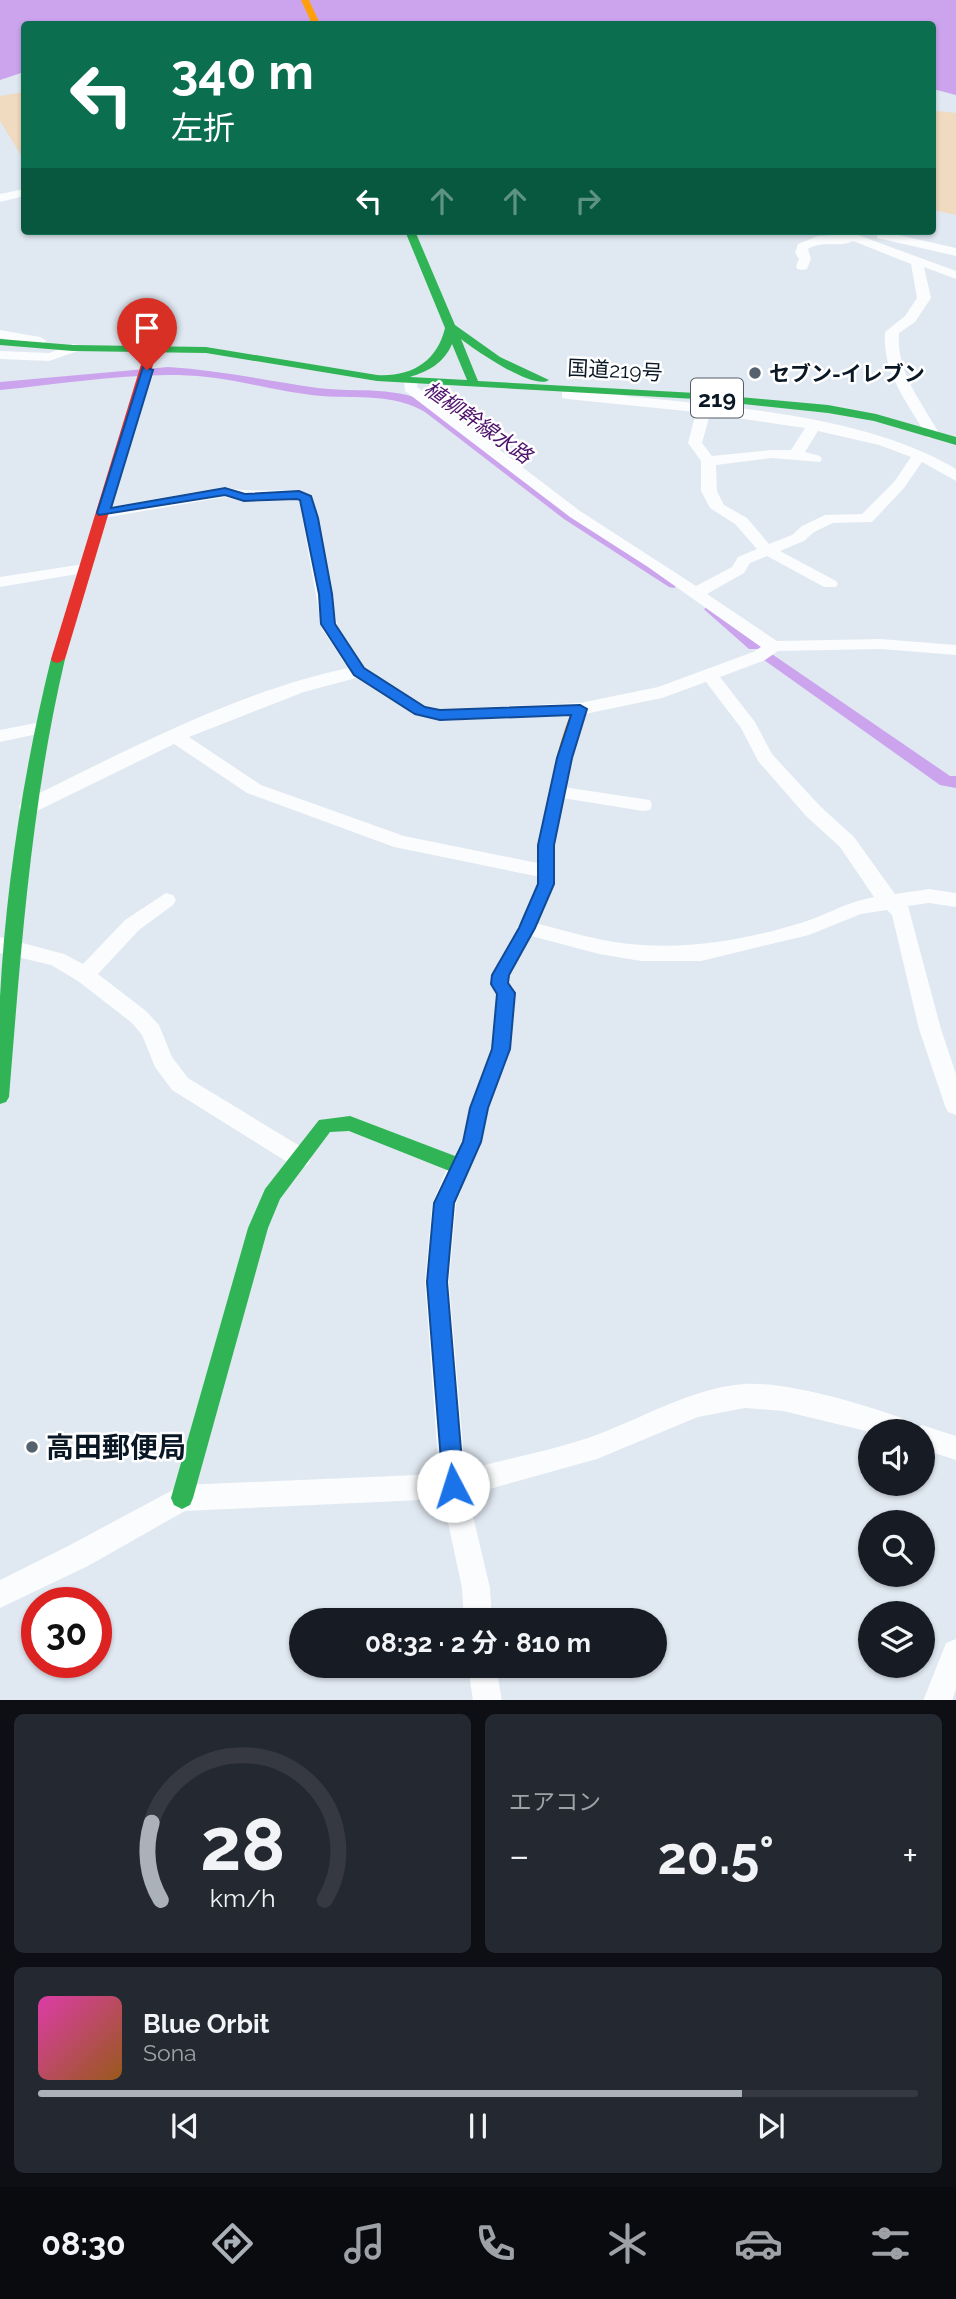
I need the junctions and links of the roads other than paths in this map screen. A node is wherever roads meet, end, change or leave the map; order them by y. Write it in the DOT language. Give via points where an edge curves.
graph roads {
  1 [pos="305,0"];
  2 [pos="315,21"];
  3 [pos="21,194"];
  4 [pos="0,198"];
  5 [pos="412,235"];
  6 [pos="859,235"];
  7 [pos="956,252"];
  8 [pos="913,259"];
  9 [pos="802,266"];
  10 [pos="956,275"];
  11 [pos="451,327"];
  12 [pos="0,334"];
  13 [pos="0,342"];
  14 [pos="107,347"];
  15 [pos="73,348"];
  16 [pos="152,348"];
  17 [pos="0,355"];
  18 [pos="388,379"];
  19 [pos="411,381"];
  20 [pos="474,384"];
  21 [pos="577,389"];
  22 [pos="704,407"];
  23 [pos="814,426"];
  24 [pos="933,435"];
  25 [pos="956,441"];
  26 [pos="920,454"];
  27 [pos="796,456"];
  28 [pos="815,460"];
  29 [pos="708,461"];
  30 [pos="956,476"];
  31 [pos="103,513"];
  32 [pos="765,549"];
  33 [pos="84,569"];
  34 [pos="0,582"];
  35 [pos="830,584"];
  36 [pos="696,593"];
  37 [pos="774,646"];
  38 [pos="956,650"];
  39 [pos="359,672"];
  40 [pos="709,674"];
  41 [pos="580,709"];
  42 [pos="41,728"];
  43 [pos="0,736"];
  44 [pos="175,736"];
  45 [pos="557,792"];
  46 [pos="643,805"];
  47 [pos="28,807"];
  48 [pos="545,871"];
  49 [pos="166,900"];
  50 [pos="956,900"];
  51 [pos="890,901"];
  52 [pos="527,928"];
  53 [pos="7,946"];
  54 [pos="85,975"];
  55 [pos="0,1097"];
  56 [pos="956,1106"];
  57 [pos="300,1158"];
  58 [pos="459,1166"];
  59 [pos="869,1419"];
  60 [pos="935,1441"];
  61 [pos="956,1448"];
  62 [pos="453,1486"];
  63 [pos="182,1498"];
  64 [pos="0,1594"];
  65 [pos="477,1608"];
  66 [pos="955,1659"];
  67 [pos="483,1678"];
  68 [pos="488,1700"];
  69 [pos="936,1700"];
  1 -- 2 [label="main road"];
  3 -- 4 [label="street"];
  5 -- 11 [label="main road"];
  6 -- 7 [label="street"];
  6 -- 8 [label="street"];
  6 -- 9 [label="street" via="850,240 810,241 802,247"];
  8 -- 10 [label="street"];
  8 -- 24 [label="street" via="924,298 910,319 892,332 889,346 896,373"];
  11 -- 18 [label="main road" via="448,350 435,362"];
  11 -- 20 [label="main road"];
  11 -- 21 [label="main road" via="496,359"];
  12 -- 14 [label="street"];
  13 -- 15 [label="main road, 国道219号"];
  14 -- 15 [label="main road, 国道219号"];
  14 -- 16 [label="main road, 国道219号"];
  15 -- 17 [label="street" via="44,356"];
  16 -- 18 [label="main road, 国道219号" via="206,350"];
  16 -- 31 [label="main road"];
  18 -- 19 [label="main road, 国道219号"];
  19 -- 20 [label="main road, 国道219号"];
  19 -- 36 [label="street" via="410,388 529,481"];
  20 -- 21 [label="main road, 国道219号 / 219"];
  20 -- 22 [label="street"];
  21 -- 24 [label="main road, 国道219号 / 219" via="828,409"];
  22 -- 23 [label="street"];
  22 -- 29 [label="street" via="695,443"];
  23 -- 26 [label="street"];
  23 -- 27 [label="street"];
  24 -- 25 [label="main road, 国道219号 / 219"];
  26 -- 30 [label="street"];
  26 -- 32 [label="street" via="899,485 866,519 830,518 798,538"];
  27 -- 28 [label="street"];
  27 -- 29 [label="street"];
  29 -- 32 [label="street" via="709,491 718,508 741,521"];
  31 -- 33 [label="main road"];
  31 -- 39 [label="street" via="225,492 244,498 306,498 328,624"];
  32 -- 35 [label="street"];
  32 -- 36 [label="street"];
  33 -- 34 [label="street"];
  33 -- 42 [label="main road"];
  36 -- 37 [label="street"];
  37 -- 38 [label="street" via="881,644"];
  37 -- 40 [label="street"];
  39 -- 41 [label="street" via="420,710 440,715"];
  39 -- 44 [label="street" via="314,682"];
  40 -- 41 [label="street" via="662,692"];
  40 -- 51 [label="street" via="749,726 764,757 847,842"];
  41 -- 45 [label="main road"];
  42 -- 43 [label="street"];
  42 -- 47 [label="main road"];
  44 -- 47 [label="street"];
  44 -- 48 [label="street" via="254,789 401,842"];
  45 -- 46 [label="street"];
  45 -- 48 [label="main road"];
  47 -- 53 [label="main road"];
  48 -- 52 [label="main road" via="546,884"];
  49 -- 54 [label="street" via="132,925"];
  50 -- 51 [label="street" via="929,896"];
  51 -- 52 [label="street" via="858,906 809,928 701,953 641,953"];
  51 -- 56 [label="street" via="901,912 930,1028"];
  52 -- 58 [label="main road" via="501,975 506,993 501,1049 472,1142"];
  53 -- 54 [label="street" via="58,959"];
  53 -- 55 [label="main road"];
  54 -- 57 [label="street" via="152,1031 163,1061 180,1084"];
  57 -- 58 [label="main road" via="325,1125 338,1122"];
  57 -- 63 [label="main road" via="272,1195 258,1228"];
  58 -- 62 [label="street" via="444,1203 437,1282"];
  59 -- 62 [label="street" via="783,1399 745,1396 697,1405 597,1447"];
  60 -- 61 [label="street"];
  62 -- 63 [label="street"];
  62 -- 65 [label="street"];
  63 -- 64 [label="street"];
  66 -- 69 [label="street"];
  67 -- 68 [label="street"];
}
